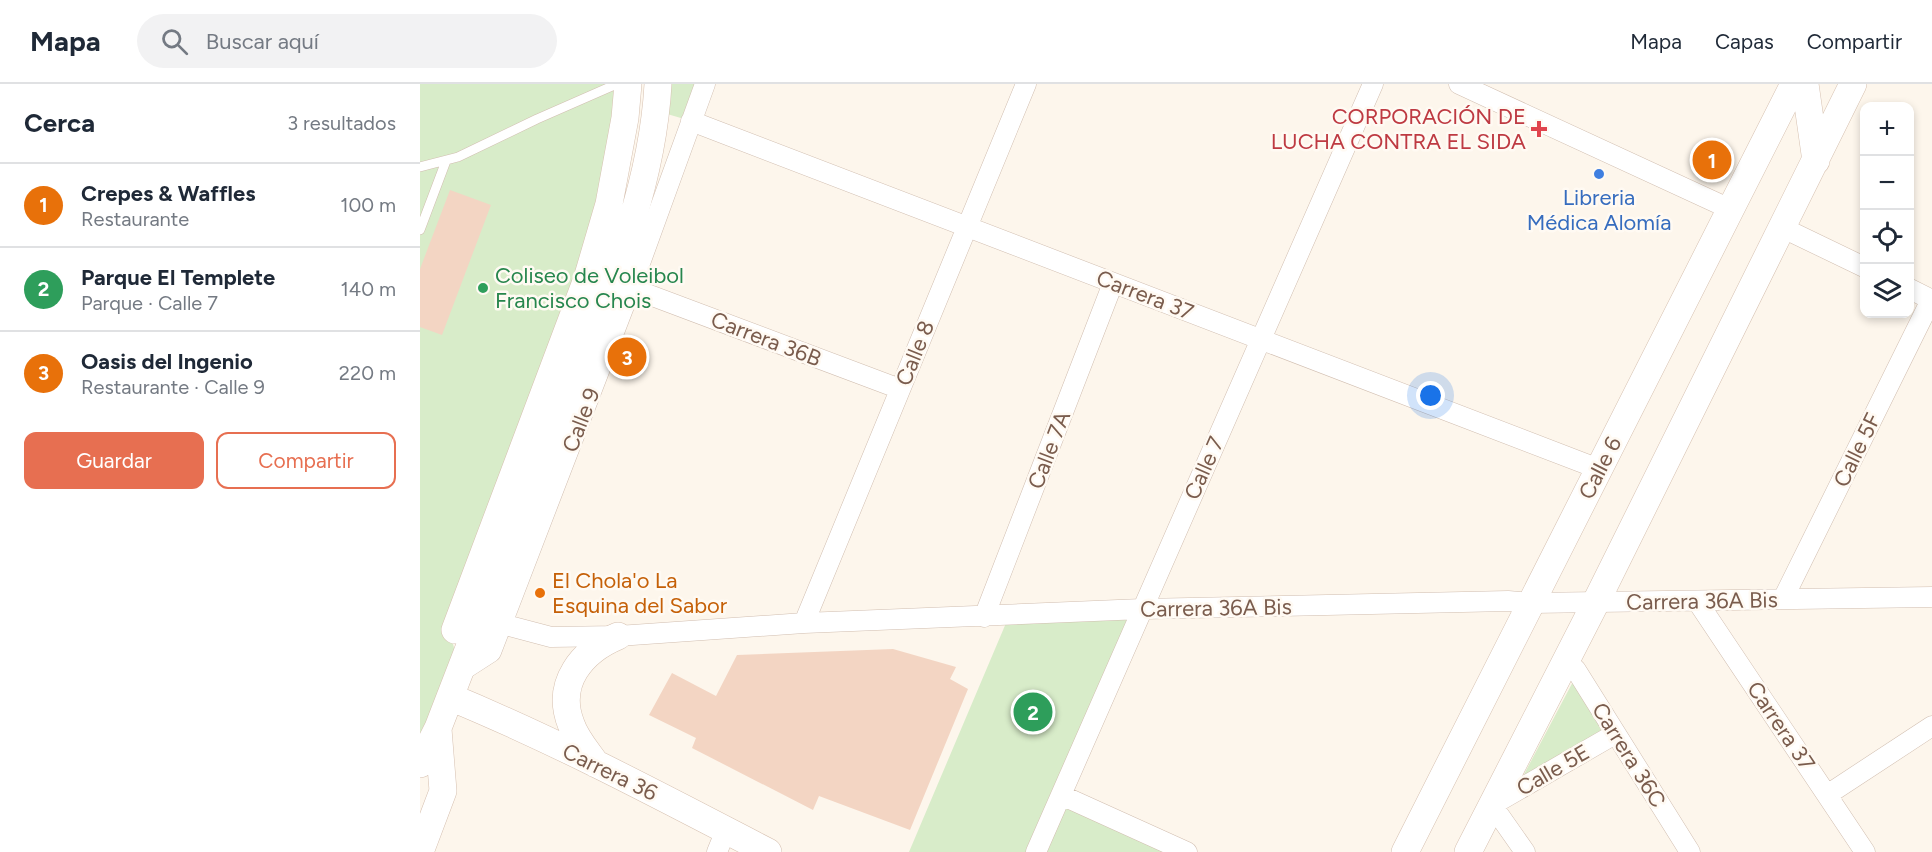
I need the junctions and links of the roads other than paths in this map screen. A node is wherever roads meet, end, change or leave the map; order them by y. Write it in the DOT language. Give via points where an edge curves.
graph roads {
  1 [pos="617,84"];
  2 [pos="628,84"];
  3 [pos="658,84"];
  4 [pos="705,84"];
  5 [pos="1026,84"];
  6 [pos="1373,84"];
  7 [pos="1459,84"];
  8 [pos="1794,84"];
  9 [pos="1805,84"];
  10 [pos="1854,84"];
  11 [pos="691,121"];
  12 [pos="446,161"];
  13 [pos="1816,161"];
  14 [pos="420,167"];
  15 [pos="1730,209"];
  16 [pos="967,227"];
  17 [pos="1783,228"];
  18 [pos="420,230"];
  19 [pos="1860,265"];
  20 [pos="1113,283"];
  21 [pos="631,288"];
  22 [pos="1914,291"];
  23 [pos="1932,300"];
  24 [pos="1261,339"];
  25 [pos="900,389"];
  26 [pos="1599,469"];
  27 [pos="1932,597"];
  28 [pos="1783,599"];
  29 [pos="1697,601"];
  30 [pos="1596,602"];
  31 [pos="1532,603"];
  32 [pos="1142,609"];
  33 [pos="984,617"];
  34 [pos="804,623"];
  35 [pos="502,624"];
  36 [pos="618,636"];
  37 [pos="1566,660"];
  38 [pos="460,672"];
  39 [pos="450,697"];
  40 [pos="1932,726"];
  41 [pos="429,734"];
  42 [pos="1615,735"];
  43 [pos="420,764"];
  44 [pos="597,765"];
  45 [pos="1061,795"];
  46 [pos="1827,795"];
  47 [pos="1492,805"];
  48 [pos="722,841"];
  49 [pos="420,852"];
  50 [pos="768,852"];
  51 [pos="1036,852"];
  52 [pos="1187,852"];
  53 [pos="1405,852"];
  54 [pos="1468,852"];
  55 [pos="1525,852"];
  56 [pos="1690,852"];
  57 [pos="1865,852"];
  1 -- 12 [label="lane"];
  2 -- 38 [label="main road, Calle 9" via="609,204 587,279 452,640"];
  3 -- 38 [label="main road, Calle 9" via="648,162 634,213"];
  4 -- 11 [label="street, Calle 9"];
  5 -- 16 [label="street, Calle 8"];
  6 -- 24 [label="street, Calle 7"];
  7 -- 15 [label="street"];
  8 -- 15 [label="main road, Calle 6"];
  9 -- 13 [label="main road"];
  10 -- 13 [label="main road"];
  11 -- 16 [label="street, Carrera 37"];
  11 -- 21 [label="street, Calle 9"];
  12 -- 14 [label="lane"];
  12 -- 18 [label="lane"];
  13 -- 17 [label="main road"];
  15 -- 26 [label="main road, Calle 6"];
  16 -- 20 [label="street, Carrera 37"];
  16 -- 25 [label="street, Calle 8"];
  17 -- 19 [label="street"];
  17 -- 30 [label="main road"];
  20 -- 24 [label="street, Carrera 37"];
  20 -- 33 [label="street, Calle 7A"];
  21 -- 25 [label="street, Carrera 36B"];
  21 -- 35 [label="street, Calle 9"];
  22 -- 23 [label="street"];
  23 -- 28 [label="street, Calle 5F"];
  24 -- 26 [label="street, Carrera 37"];
  24 -- 32 [label="street, Calle 7"];
  25 -- 34 [label="street, Calle 8"];
  26 -- 31 [label="main road, Calle 6"];
  27 -- 28 [label="street, Carrera 36A Bis"];
  28 -- 29 [label="street, Carrera 36A Bis"];
  29 -- 30 [label="street, Carrera 36A Bis"];
  29 -- 46 [label="street, Carrera 37"];
  30 -- 31 [label="street, Carrera 36A Bis"];
  30 -- 37 [label="main road"];
  31 -- 32 [label="street, Carrera 36A Bis"];
  31 -- 53 [label="main road, Calle 6"];
  32 -- 33 [label="street, Carrera 36A Bis"];
  32 -- 45 [label="street, Calle 7"];
  33 -- 34 [label="street, Carrera 36A Bis"];
  34 -- 36 [label="street, Carrera 36A Bis"];
  35 -- 36 [label="street, Carrera 36A Bis" via="551,637"];
  35 -- 38 [label="street, Calle 9" via="491,652"];
  36 -- 44 [label="main road" via="586,655 575,669 569,687 571,724"];
  37 -- 42 [label="street, Carrera 36C"];
  37 -- 47 [label="main road"];
  38 -- 39 [label="main road, Calle 9"];
  39 -- 41 [label="main road, Calle 9"];
  39 -- 44 [label="main road, Carrera 36"];
  40 -- 46 [label="street"];
  41 -- 43 [label="main road, Calle 9"];
  41 -- 49 [label="main road" via="444,792"];
  42 -- 47 [label="street, Calle 5E"];
  42 -- 56 [label="street, Carrera 36C"];
  44 -- 48 [label="main road, Carrera 36"];
  45 -- 51 [label="street, Calle 7"];
  45 -- 52 [label="street"];
  46 -- 57 [label="street, Carrera 37"];
  47 -- 54 [label="main road"];
  47 -- 55 [label="street"];
  48 -- 50 [label="main road, Carrera 36"];
}
